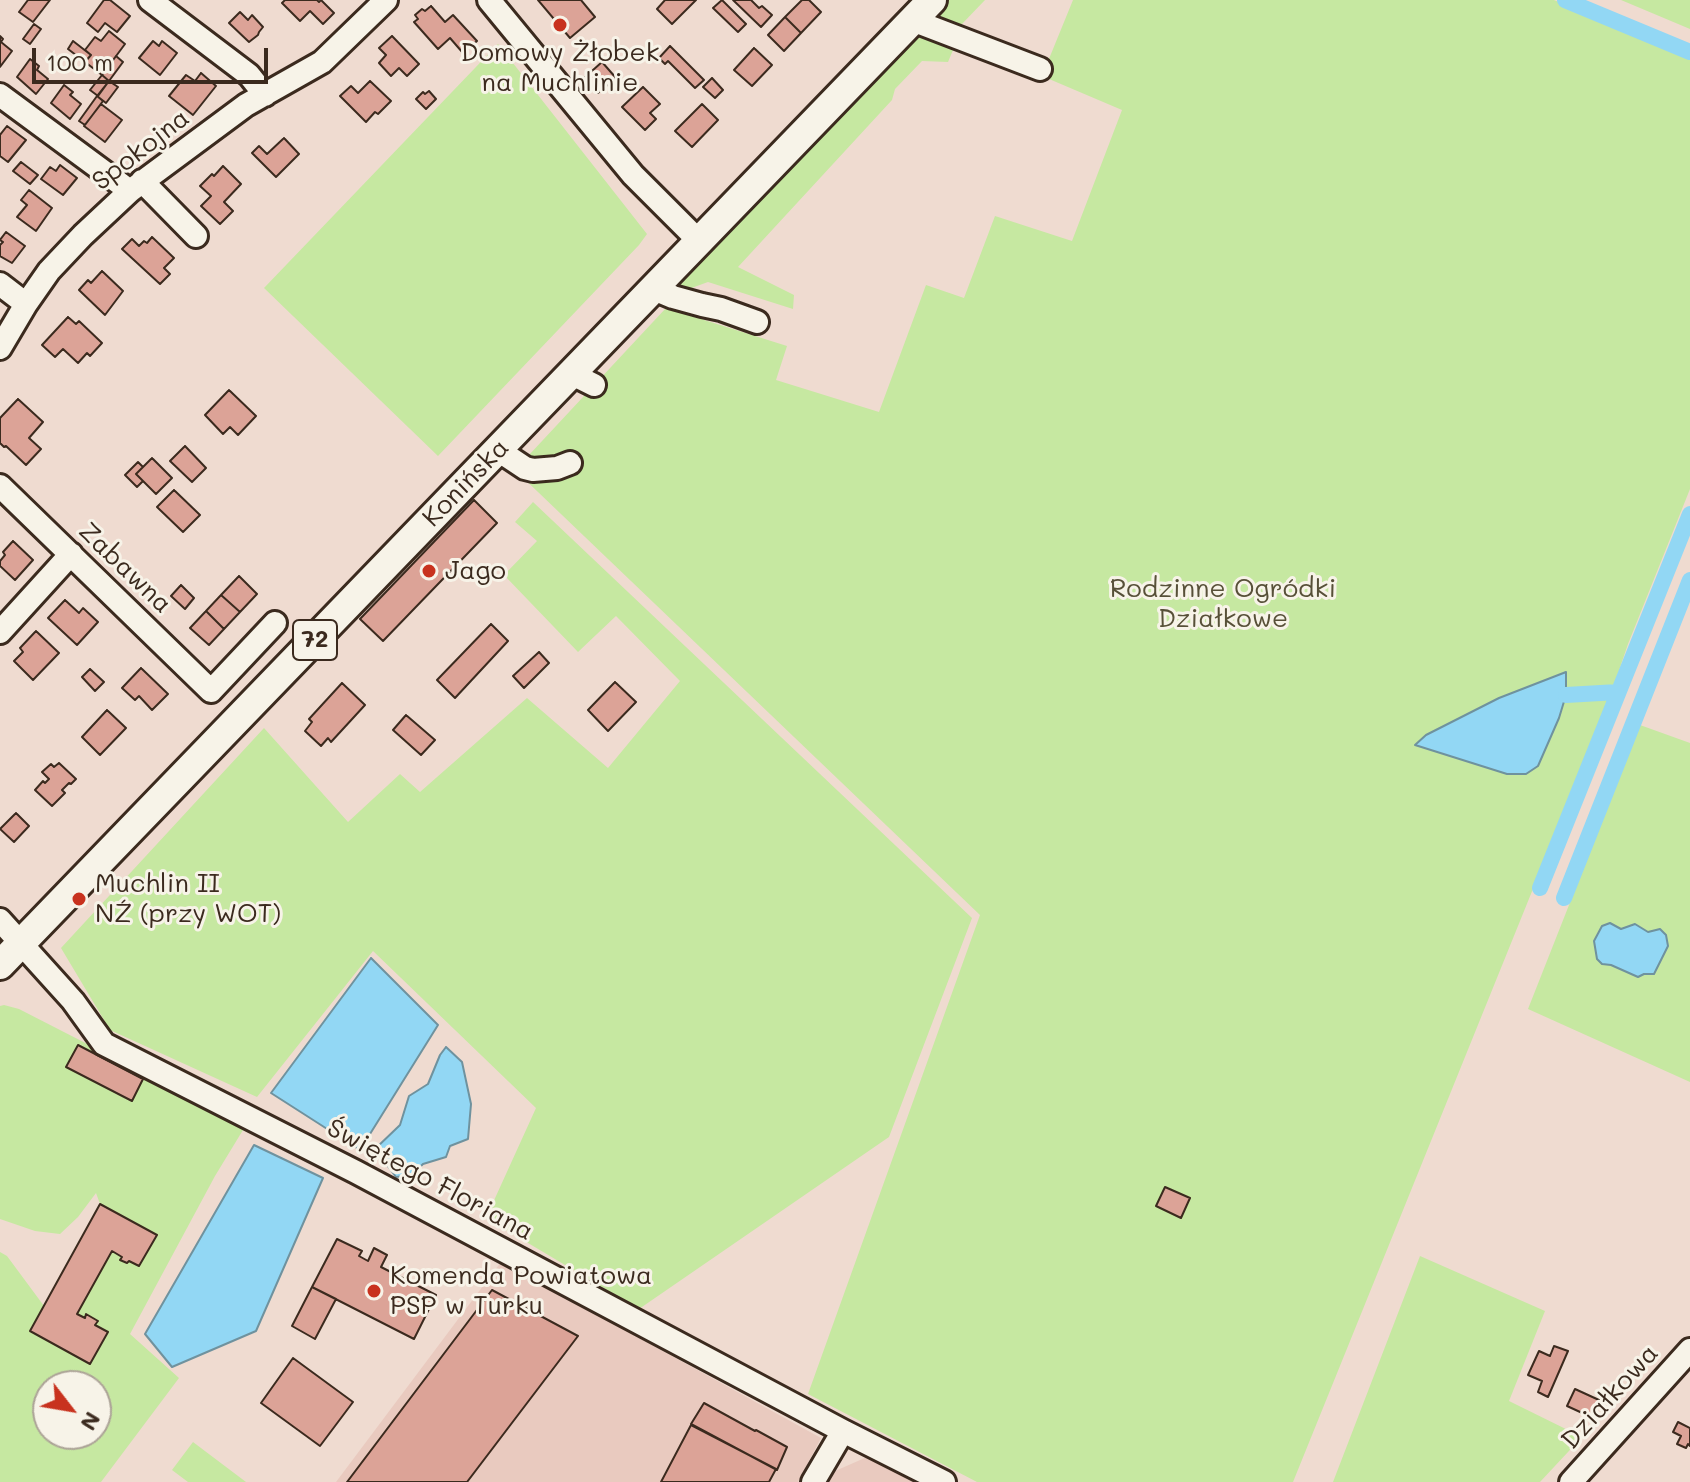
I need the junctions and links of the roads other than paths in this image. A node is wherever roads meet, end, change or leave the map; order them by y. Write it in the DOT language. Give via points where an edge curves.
graph roads {
  1 [pos="150,0"];
  2 [pos="386,0"];
  3 [pos="489,0"];
  4 [pos="922,10"];
  5 [pos="1040,69"];
  6 [pos="0,95"];
  7 [pos="265,95"];
  8 [pos="136,186"];
  9 [pos="196,236"];
  10 [pos="699,241"];
  11 [pos="0,284"];
  12 [pos="654,289"];
  13 [pos="26,304"];
  14 [pos="757,322"];
  15 [pos="0,348"];
  16 [pos="498,450"];
  17 [pos="570,463"];
  18 [pos="0,486"];
  19 [pos="71,554"];
  20 [pos="275,623"];
  21 [pos="0,632"];
  22 [pos="0,920"];
  23 [pos="21,944"];
  24 [pos="0,965"];
  25 [pos="1690,1350"];
  26 [pos="843,1431"];
  27 [pos="813,1482"];
  28 [pos="944,1482"];
  29 [pos="1571,1482"];
  1 -- 7 [label="street" via="249,75"];
  2 -- 7 [label="street, Spokojna" via="322,62"];
  3 -- 10 [label="street" via="633,175"];
  4 -- 5 [label="street"];
  4 -- 10 [label="main road, Konińska / 72"];
  6 -- 8 [label="street"];
  7 -- 8 [label="street, Spokojna"];
  8 -- 9 [label="street"];
  8 -- 13 [label="street, Spokojna" via="49,271"];
  10 -- 12 [label="main road, Konińska / 72"];
  11 -- 13 [label="street"];
  12 -- 14 [label="street"];
  12 -- 16 [label="main road, Konińska / 72" via="583,380"];
  13 -- 15 [label="street, Spokojna"];
  16 -- 17 [label="street" via="533,470"];
  16 -- 23 [label="main road, Konińska / 72"];
  18 -- 19 [label="street, Zabawna"];
  19 -- 20 [label="street, Zabawna" via="211,691"];
  19 -- 21 [label="street"];
  22 -- 23 [label="street, Świętego Floriana"];
  23 -- 24 [label="main road, Konińska / 72"];
  23 -- 26 [label="street, Świętego Floriana" via="104,1044"];
  25 -- 29 [label="street, Działkowa"];
  26 -- 27 [label="street"];
  26 -- 28 [label="street"];
}
